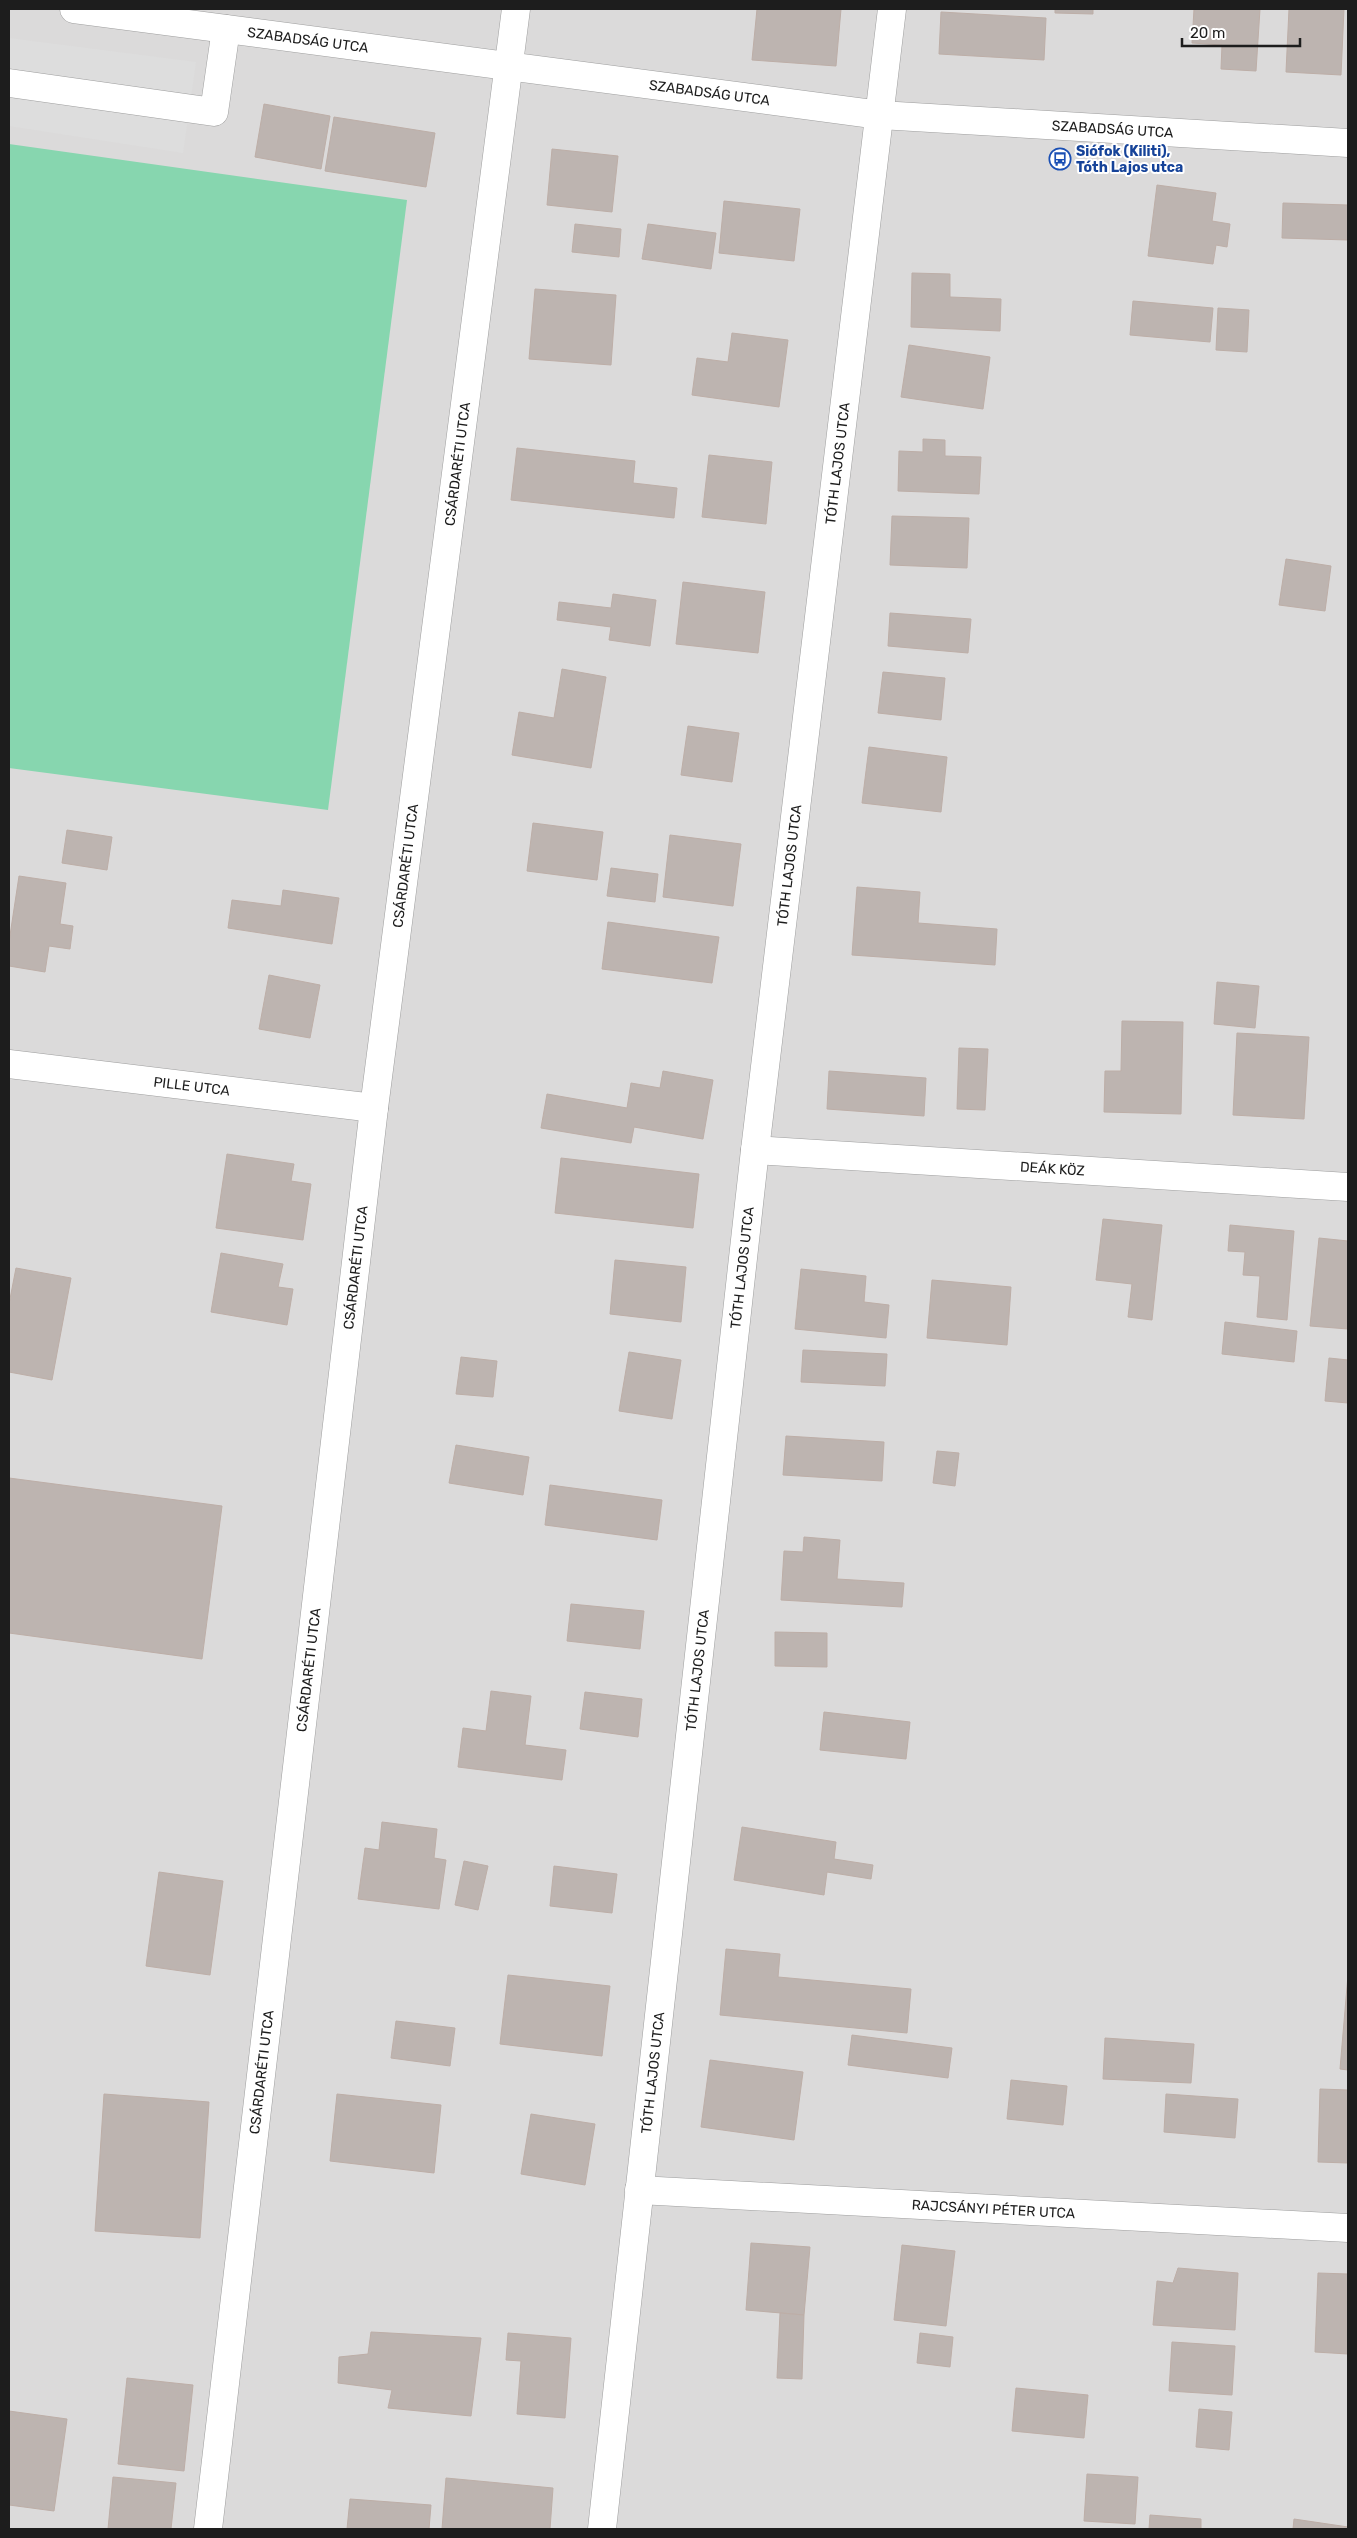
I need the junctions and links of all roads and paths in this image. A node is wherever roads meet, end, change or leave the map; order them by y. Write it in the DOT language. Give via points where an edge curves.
graph roads {
  1 [pos="74,9"];
  2 [pos="516,9"];
  3 [pos="892,9"];
  4 [pos="190,16"];
  5 [pos="226,29"];
  6 [pos="509,66"];
  7 [pos="9,83"];
  8 [pos="880,115"];
  9 [pos="1348,143"];
  10 [pos="9,1064"];
  11 [pos="374,1108"];
  12 [pos="755,1150"];
  13 [pos="1348,1187"];
  14 [pos="640,2190"];
  15 [pos="1348,2228"];
  16 [pos="208,2529"];
  17 [pos="602,2529"];
  1 -- 4 [label="street, SZABADSÁG UTCA"];
  2 -- 6 [label="street, CSÁRDARÉTI UTCA"];
  3 -- 8 [label="street, TÓTH LAJOS UTCA"];
  4 -- 5 [label="street, SZABADSÁG UTCA"];
  5 -- 6 [label="street, SZABADSÁG UTCA"];
  5 -- 7 [label="street" via="214,112"];
  6 -- 8 [label="street, SZABADSÁG UTCA"];
  6 -- 11 [label="street, CSÁRDARÉTI UTCA"];
  8 -- 9 [label="street, SZABADSÁG UTCA"];
  8 -- 12 [label="street, TÓTH LAJOS UTCA"];
  10 -- 11 [label="street, PILLE UTCA"];
  11 -- 16 [label="street, CSÁRDARÉTI UTCA"];
  12 -- 13 [label="street, DEÁK KÖZ"];
  12 -- 14 [label="street, TÓTH LAJOS UTCA"];
  14 -- 15 [label="street, RAJCSÁNYI PÉTER UTCA"];
  14 -- 17 [label="street, TÓTH LAJOS UTCA"];
}
